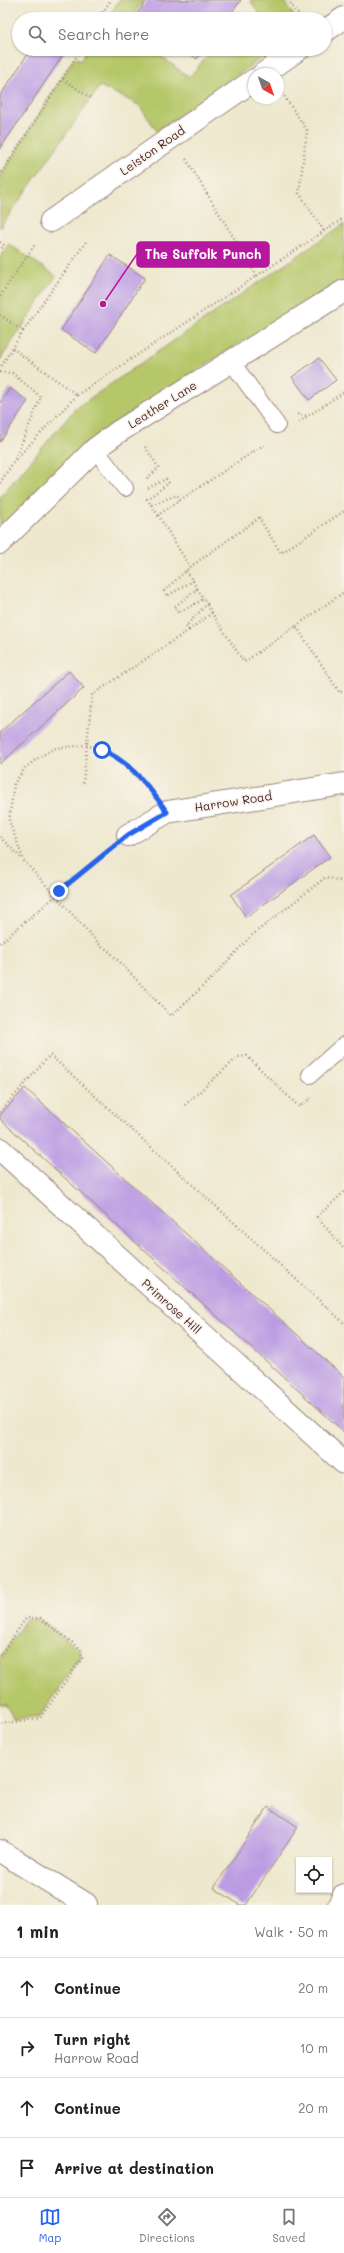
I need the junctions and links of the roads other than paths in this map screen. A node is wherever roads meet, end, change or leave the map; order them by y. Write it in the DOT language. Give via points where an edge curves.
graph roads {
  1 [pos="344,18"];
  2 [pos="332,26"];
  3 [pos="289,56"];
  4 [pos="272,68"];
  5 [pos="248,84"];
  6 [pos="51,221"];
  7 [pos="344,291"];
  8 [pos="231,361"];
  9 [pos="277,425"];
  10 [pos="95,449"];
  11 [pos="125,488"];
  12 [pos="0,542"];
  13 [pos="344,784"];
  14 [pos="128,835"];
  15 [pos="344,1045"];
  16 [pos="310,1075"];
  17 [pos="0,1149"];
  18 [pos="344,1463"];
  19 [pos="0,1851"];
  20 [pos="344,1895"];
  21 [pos="86,1904"];
  22 [pos="339,1905"];
  1 -- 2 [label="street"];
  3 -- 4 [label="street"];
  5 -- 6 [label="street, Leiston Road"];
  7 -- 8 [label="street, Leather Lane"];
  8 -- 9 [label="lane"];
  8 -- 10 [label="street, Leather Lane"];
  10 -- 11 [label="lane"];
  10 -- 12 [label="street, Leather Lane"];
  13 -- 14 [label="street, Harrow Road" via="167,812"];
  15 -- 16 [label="lane"];
  17 -- 18 [label="street, Primrose Hill"];
  19 -- 21 [label="street"];
  20 -- 22 [label="street"];
}
